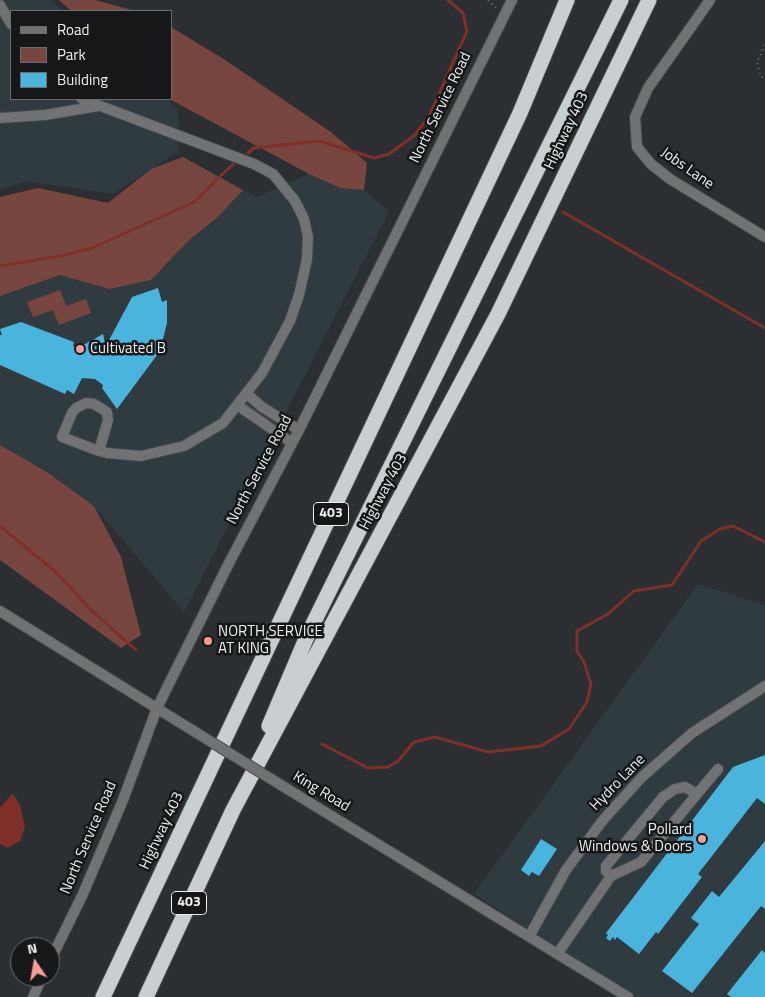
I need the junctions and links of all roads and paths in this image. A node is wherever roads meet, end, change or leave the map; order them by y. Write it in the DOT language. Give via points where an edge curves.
graph roads {
  1 [pos="512,0"];
  2 [pos="569,0"];
  3 [pos="621,0"];
  4 [pos="649,0"];
  5 [pos="710,0"];
  6 [pos="0,5"];
  7 [pos="10,22"];
  8 [pos="765,45"];
  9 [pos="765,80"];
  10 [pos="84,100"];
  11 [pos="99,106"];
  12 [pos="0,118"];
  13 [pos="765,237"];
  14 [pos="246,393"];
  15 [pos="237,405"];
  16 [pos="299,430"];
  17 [pos="292,443"];
  18 [pos="99,451"];
  19 [pos="0,611"];
  20 [pos="765,686"];
  21 [pos="157,708"];
  22 [pos="718,769"];
  23 [pos="697,794"];
  24 [pos="233,810"];
  25 [pos="610,876"];
  26 [pos="530,935"];
  27 [pos="60,941"];
  28 [pos="558,953"];
  29 [pos="103,997"];
  30 [pos="146,997"];
  31 [pos="628,997"];
  1 -- 16 [label="street, North Service Road"];
  2 -- 29 [label="highway, Highway 403 / 403" via="520,113"];
  3 -- 24 [label="highway" via="308,634"];
  4 -- 24 [label="highway, Highway 403 / 403" via="498,314"];
  5 -- 13 [label="street, Jobs Lane" via="648,88 635,117 637,147 650,164 670,179"];
  6 -- 7 [label="street"];
  8 -- 9 [label="path" via="757,62"];
  10 -- 11 [label="street"];
  11 -- 12 [label="street"];
  11 -- 14 [label="street" via="254,164 273,174 295,201 308,237 308,260 299,295 279,344"];
  14 -- 15 [label="street"];
  14 -- 16 [label="street"];
  15 -- 17 [label="street"];
  15 -- 18 [label="street" via="223,423 184,446 141,456"];
  16 -- 17 [label="street, North Service Road"];
  17 -- 21 [label="street, North Service Road"];
  18 -- 18 [label="street" via="108,420 107,412 86,403 72,413 62,437"];
  19 -- 21 [label="street, King Road"];
  20 -- 26 [label="street, Hydro Lane" via="692,733 642,778 603,820 566,870"];
  21 -- 26 [label="street, King Road, bridge"];
  21 -- 27 [label="street, North Service Road" via="123,800"];
  22 -- 23 [label="street"];
  23 -- 25 [label="street" via="641,862"];
  23 -- 25 [label="street" via="685,787 663,797 606,866"];
  24 -- 30 [label="highway, Highway 403 / 403"];
  25 -- 28 [label="street"];
  26 -- 28 [label="street, King Road"];
  28 -- 31 [label="street, King Road"];
}
